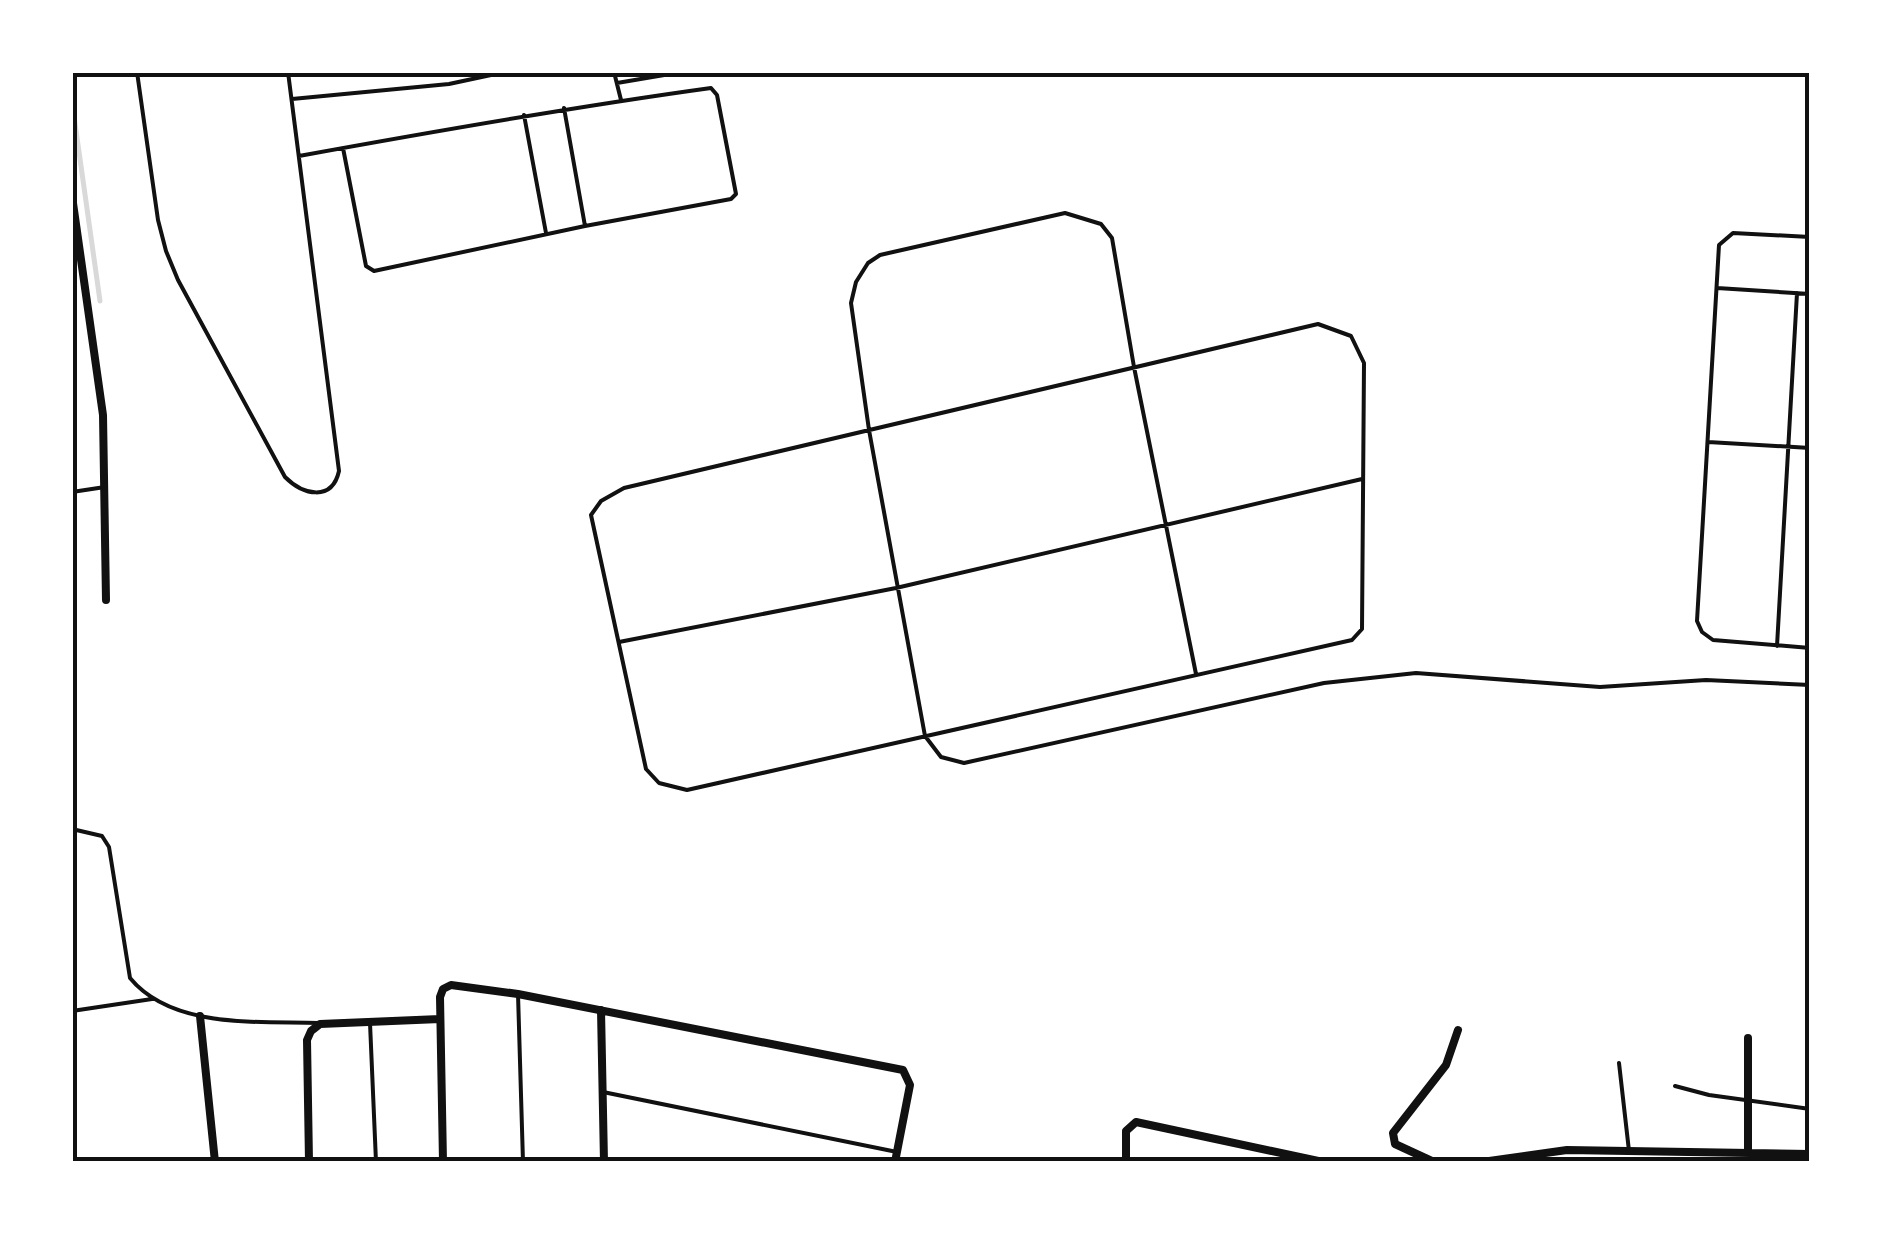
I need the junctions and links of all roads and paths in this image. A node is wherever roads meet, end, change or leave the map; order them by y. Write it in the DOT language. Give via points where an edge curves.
graph roads {
  1 [pos="137,72"];
  2 [pos="288,72"];
  3 [pos="506,72"];
  4 [pos="614,72"];
  5 [pos="682,72"];
  6 [pos="670,74"];
  7 [pos="485,75"];
  8 [pos="617,83"];
  9 [pos="292,99"];
  10 [pos="622,100"];
  11 [pos="564,108"];
  12 [pos="524,115"];
  13 [pos="343,148"];
  14 [pos="299,156"];
  15 [pos="72,196"];
  16 [pos="586,226"];
  17 [pos="546,234"];
  18 [pos="1810,237"];
  19 [pos="1717,288"];
  20 [pos="1797,293"];
  21 [pos="1810,294"];
  22 [pos="1134,367"];
  23 [pos="869,430"];
  24 [pos="1708,442"];
  25 [pos="1789,447"];
  26 [pos="1810,448"];
  27 [pos="1362,479"];
  28 [pos="106,487"];
  29 [pos="72,492"];
  30 [pos="1168,524"];
  31 [pos="896,588"];
  32 [pos="106,600"];
  33 [pos="619,642"];
  34 [pos="1777,646"];
  35 [pos="1810,648"];
  36 [pos="1196,674"];
  37 [pos="1810,686"];
  38 [pos="925,736"];
  39 [pos="72,830"];
  40 [pos="518,994"];
  41 [pos="152,999"];
  42 [pos="600,1010"];
  43 [pos="72,1011"];
  44 [pos="200,1016"];
  45 [pos="440,1019"];
  46 [pos="370,1022"];
  47 [pos="320,1024"];
  48 [pos="1458,1030"];
  49 [pos="1748,1038"];
  50 [pos="1619,1063"];
  51 [pos="1675,1086"];
  52 [pos="602,1092"];
  53 [pos="1749,1102"];
  54 [pos="1810,1109"];
  55 [pos="1629,1151"];
  56 [pos="1748,1152"];
  57 [pos="1810,1154"];
  58 [pos="896,1157"];
  59 [pos="215,1162"];
  60 [pos="308,1162"];
  61 [pos="376,1162"];
  62 [pos="443,1162"];
  63 [pos="523,1162"];
  64 [pos="604,1162"];
  65 [pos="1126,1162"];
  66 [pos="1324,1162"];
  67 [pos="1434,1162"];
  68 [pos="1482,1162"];
  1 -- 14 [label="lane" via="158,220 178,280 285,478 318,493 336,482 338,471"];
  2 -- 9 [label="lane"];
  3 -- 7 [label="lane"];
  4 -- 8 [label="lane"];
  5 -- 6 [label="lane"];
  6 -- 8 [label="lane"];
  7 -- 9 [label="lane"];
  8 -- 10 [label="lane"];
  9 -- 14 [label="lane"];
  10 -- 11 [label="lane"];
  10 -- 16 [label="lane" via="714,90 736,194"];
  11 -- 12 [label="lane"];
  11 -- 16 [label="lane"];
  12 -- 13 [label="lane"];
  12 -- 17 [label="lane"];
  13 -- 14 [label="lane"];
  13 -- 17 [label="lane" via="369,270"];
  15 -- 28 [label="street" via="103,415"];
  16 -- 17 [label="lane"];
  18 -- 19 [label="lane" via="1734,233 1719,245"];
  19 -- 20 [label="lane"];
  19 -- 24 [label="lane"];
  20 -- 21 [label="lane"];
  20 -- 25 [label="lane"];
  22 -- 23 [label="lane"];
  22 -- 23 [label="lane" via="1112,238 1101,224 1066,213 880,255 856,282 851,303"];
  22 -- 27 [label="lane" via="1318,324 1351,336 1364,363"];
  22 -- 30 [label="lane"];
  23 -- 31 [label="lane"];
  23 -- 33 [label="lane" via="624,488 600,501 591,516"];
  24 -- 25 [label="lane"];
  24 -- 34 [label="lane" via="1697,621 1713,640"];
  25 -- 26 [label="lane"];
  25 -- 34 [label="lane"];
  27 -- 30 [label="lane"];
  27 -- 36 [label="lane" via="1359,636"];
  28 -- 29 [label="lane"];
  28 -- 32 [label="street"];
  30 -- 31 [label="lane"];
  30 -- 36 [label="lane"];
  31 -- 33 [label="lane"];
  31 -- 38 [label="lane"];
  33 -- 38 [label="lane" via="646,769 660,784 687,790"];
  34 -- 35 [label="lane"];
  36 -- 38 [label="lane"];
  37 -- 38 [label="lane" via="1706,680 1600,686 1416,673 1324,683 964,763 941,758"];
  39 -- 41 [label="lane" via="102,836 110,848 130,978"];
  40 -- 42 [label="street"];
  40 -- 45 [label="street" via="450,985 440,997"];
  40 -- 63 [label="lane"];
  41 -- 43 [label="lane"];
  41 -- 44 [label="lane"];
  42 -- 52 [label="street"];
  42 -- 58 [label="street" via="903,1070 910,1086"];
  44 -- 47 [label="lane"];
  44 -- 59 [label="street"];
  45 -- 46 [label="street"];
  45 -- 62 [label="street"];
  46 -- 47 [label="street"];
  46 -- 61 [label="lane"];
  47 -- 60 [label="street" via="307,1040"];
  48 -- 67 [label="street" via="1446,1065 1393,1133 1395,1144"];
  49 -- 53 [label="street"];
  50 -- 55 [label="lane"];
  51 -- 53 [label="lane"];
  52 -- 58 [label="lane"];
  52 -- 64 [label="street"];
  53 -- 54 [label="lane"];
  53 -- 56 [label="street"];
  55 -- 56 [label="street"];
  55 -- 68 [label="street" via="1567,1150"];
  56 -- 57 [label="street"];
  65 -- 66 [label="street" via="1126,1131 1136,1122"];
}
